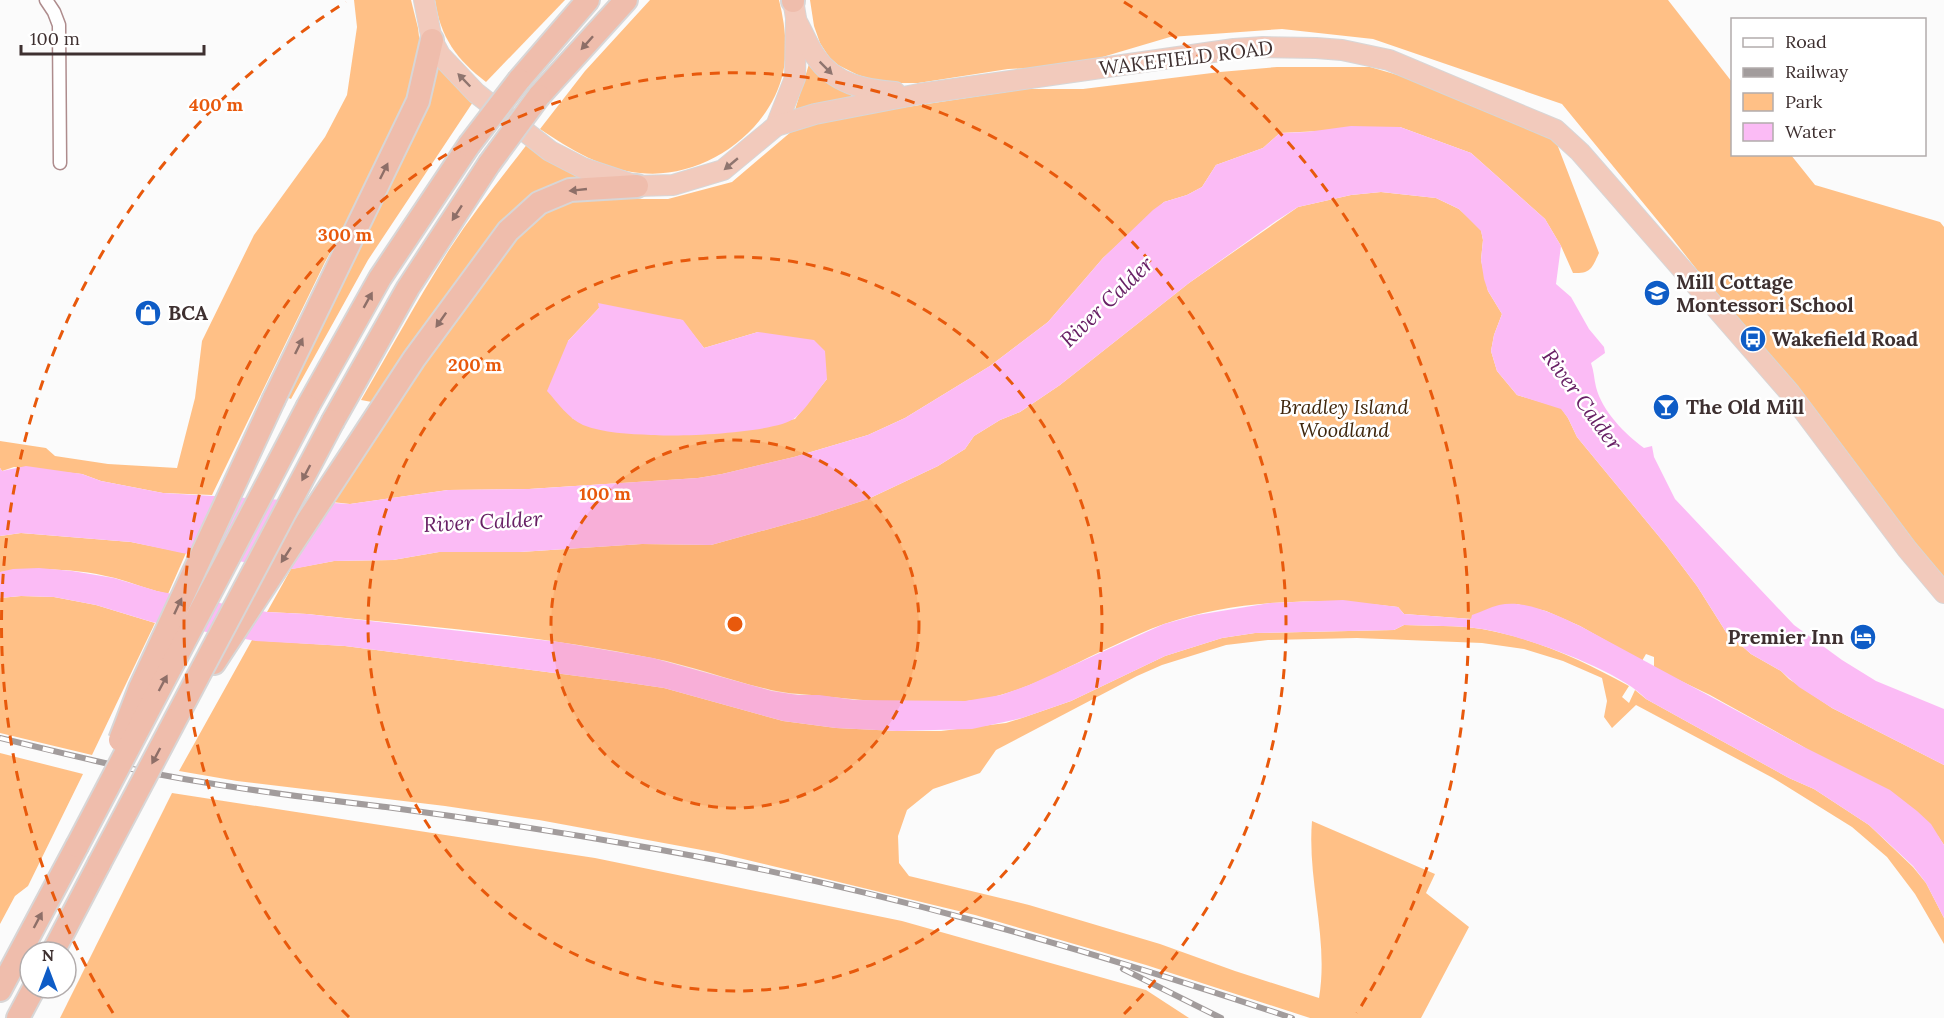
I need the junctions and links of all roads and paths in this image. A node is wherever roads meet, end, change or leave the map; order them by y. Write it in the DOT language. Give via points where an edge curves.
graph roads {
  1 [pos="46,0"];
  2 [pos="424,0"];
  3 [pos="588,0"];
  4 [pos="626,0"];
  5 [pos="794,5"];
  6 [pos="432,40"];
  7 [pos="919,94"];
  8 [pos="776,126"];
  9 [pos="60,163"];
  10 [pos="637,186"];
  11 [pos="1944,593"];
  12 [pos="171,727"];
  13 [pos="81,840"];
  14 [pos="59,940"];
  15 [pos="0,990"];
  16 [pos="28,1000"];
  17 [pos="18,1018"];
  1 -- 9 [label="street" via="58,25"];
  2 -- 6 [label="highway"];
  13 -- 3 [label="highway, one-way, bridge" via="308,406 380,278 469,145"];
  4 -- 12 [label="highway, one-way, bridge" via="539,96 408,288"];
  5 -- 7 [label="highway, WAKEFIELD ROAD, one-way" via="816,58 835,77 859,88"];
  5 -- 8 [label="highway" via="795,78"];
  10 -- 6 [label="highway, one-way" via="583,168 550,151 476,93 440,55"];
  13 -- 6 [label="highway, one-way, bridge" via="140,687 418,101"];
  7 -- 8 [label="highway, WAKEFIELD ROAD" via="815,114"];
  7 -- 11 [label="highway, WAKEFIELD ROAD" via="1234,49 1316,48 1389,60 1556,130 1580,152 1790,393"];
  8 -- 10 [label="highway, one-way" via="723,170 673,185"];
  10 -- 12 [label="highway, one-way, bridge" via="570,190 540,203 508,231 363,435"];
  12 -- 14 [label="highway, one-way, bridge"];
  15 -- 13 [label="highway, one-way"];
  16 -- 17 [label="highway"];
}
